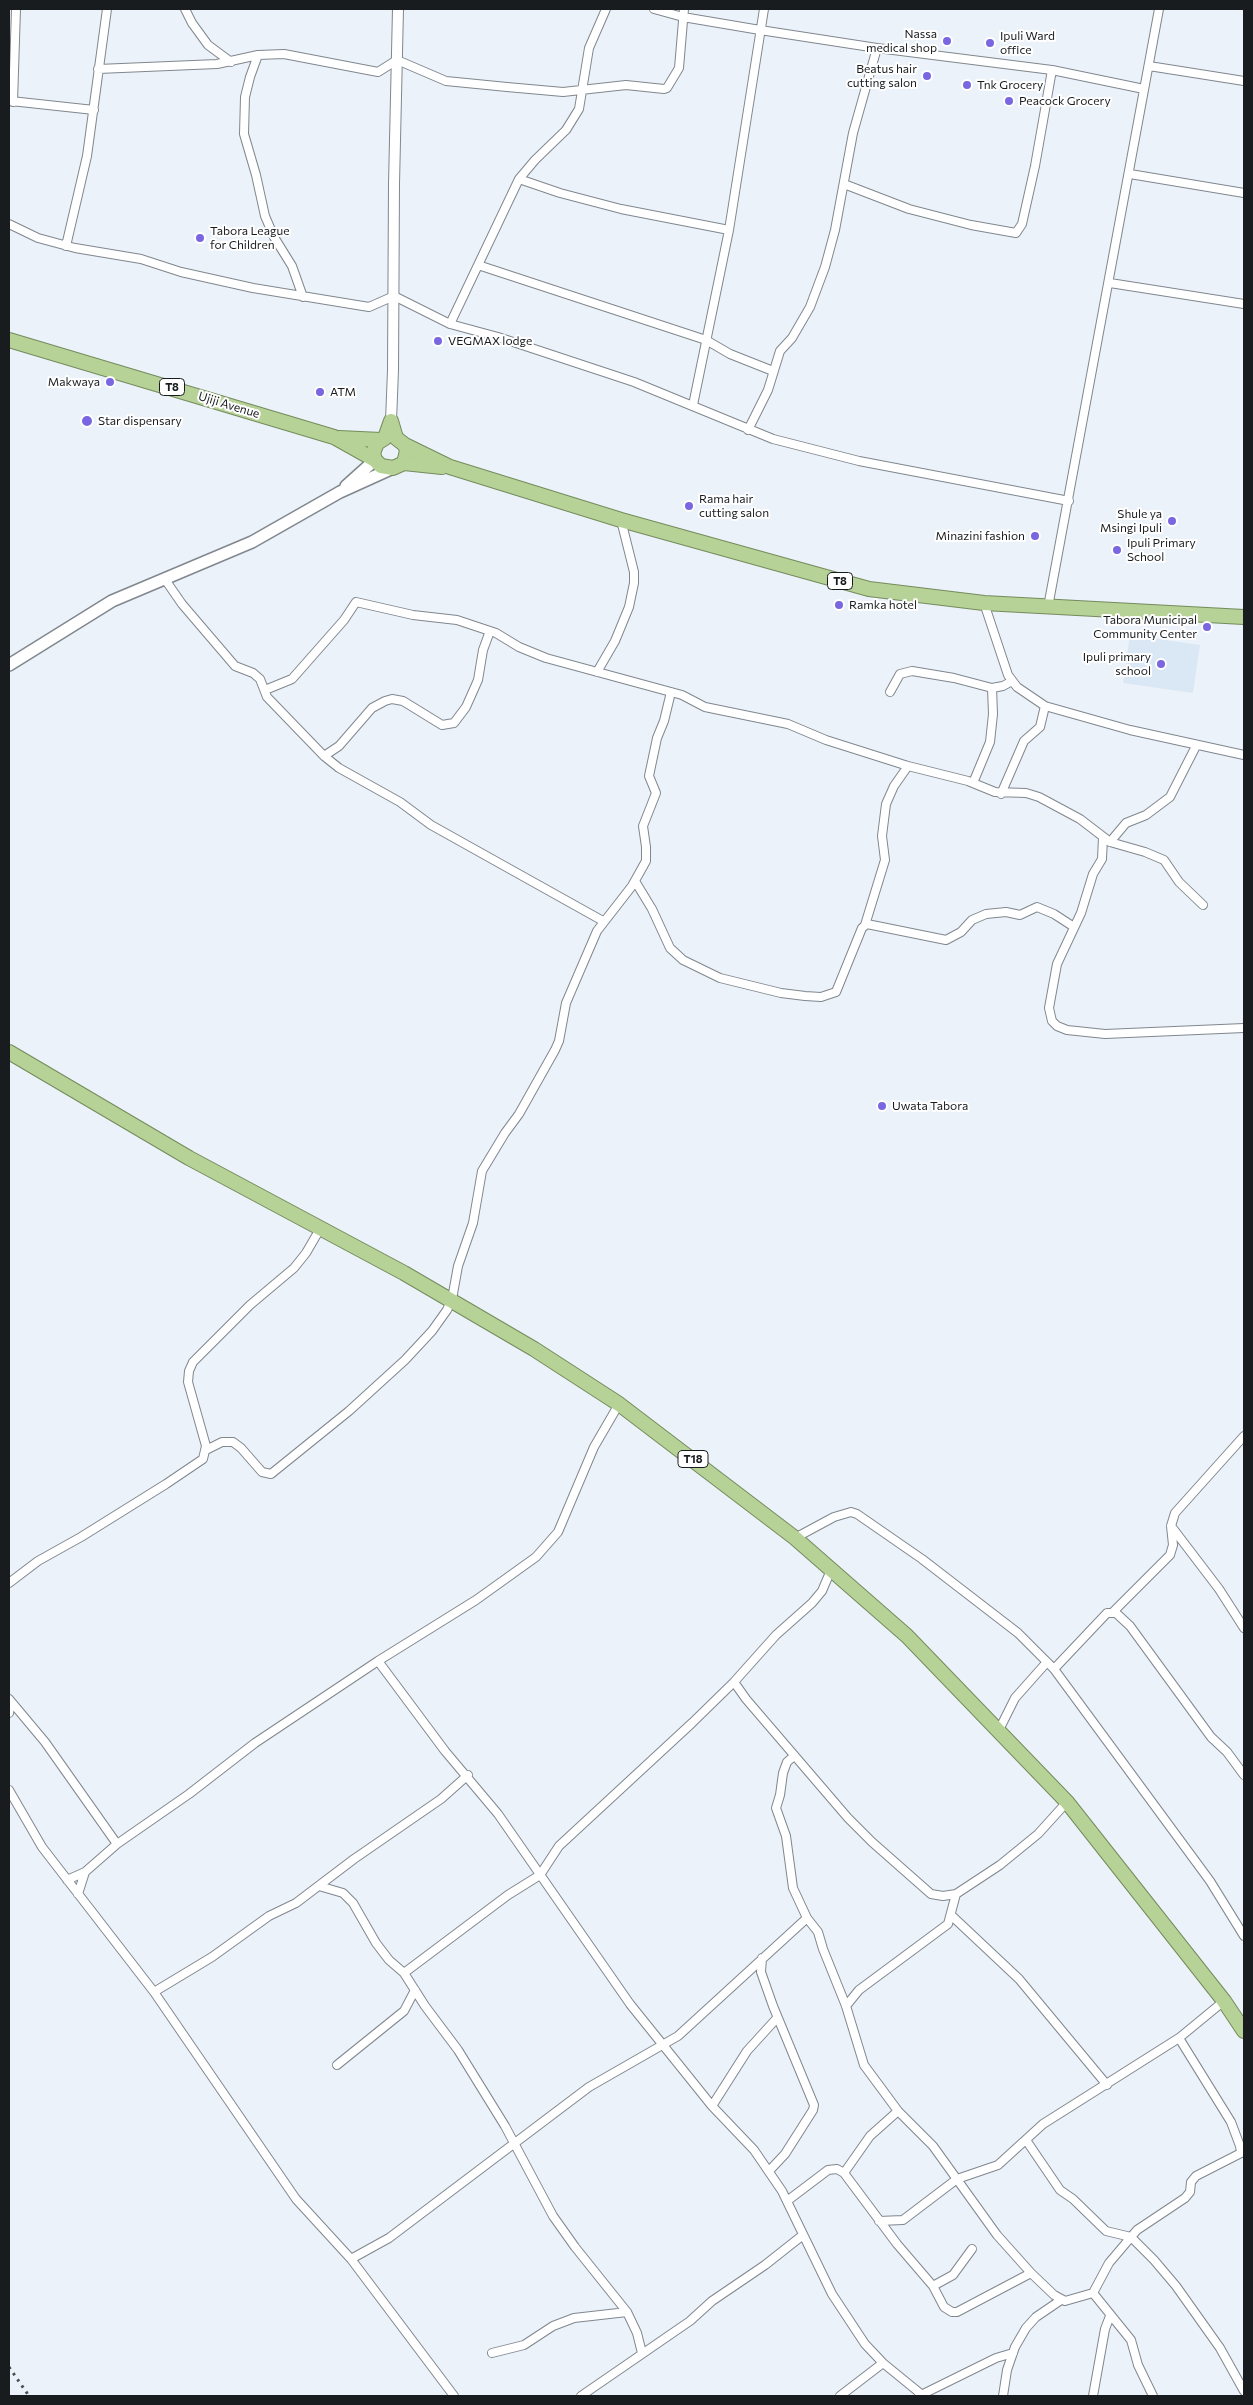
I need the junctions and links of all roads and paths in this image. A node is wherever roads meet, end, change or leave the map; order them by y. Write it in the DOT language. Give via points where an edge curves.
graph roads {
  1 [pos="16,9"];
  2 [pos="108,9"];
  3 [pos="185,9"];
  4 [pos="398,9"];
  5 [pos="606,9"];
  6 [pos="654,9"];
  7 [pos="764,9"];
  8 [pos="1159,9"];
  9 [pos="684,13"];
  10 [pos="760,30"];
  11 [pos="877,48"];
  12 [pos="258,55"];
  13 [pos="397,60"];
  14 [pos="231,62"];
  15 [pos="1149,66"];
  16 [pos="98,69"];
  17 [pos="1052,70"];
  18 [pos="1244,81"];
  19 [pos="1144,89"];
  20 [pos="581,91"];
  21 [pos="11,101"];
  22 [pos="94,110"];
  23 [pos="1130,174"];
  24 [pos="519,179"];
  25 [pos="844,184"];
  26 [pos="1244,193"];
  27 [pos="9,224"];
  28 [pos="729,230"];
  29 [pos="66,246"];
  30 [pos="478,265"];
  31 [pos="1110,283"];
  32 [pos="394,296"];
  33 [pos="303,297"];
  34 [pos="1244,304"];
  35 [pos="450,324"];
  36 [pos="9,340"];
  37 [pos="706,340"];
  38 [pos="773,371"];
  39 [pos="693,405"];
  40 [pos="390,421"];
  41 [pos="748,430"];
  42 [pos="334,437"];
  43 [pos="380,440"];
  44 [pos="405,445"];
  45 [pos="375,460"];
  46 [pos="398,466"];
  47 [pos="450,467"];
  48 [pos="340,492"];
  49 [pos="1069,501"];
  50 [pos="621,520"];
  51 [pos="164,578"];
  52 [pos="984,603"];
  53 [pos="1048,607"];
  54 [pos="1244,616"];
  55 [pos="490,631"];
  56 [pos="9,665"];
  57 [pos="597,672"];
  58 [pos="1012,681"];
  59 [pos="992,688"];
  60 [pos="265,690"];
  61 [pos="670,692"];
  62 [pos="890,692"];
  63 [pos="1045,706"];
  64 [pos="1196,746"];
  65 [pos="1244,755"];
  66 [pos="324,756"];
  67 [pos="908,766"];
  68 [pos="973,783"];
  69 [pos="1001,794"];
  70 [pos="1103,837"];
  71 [pos="1110,842"];
  72 [pos="635,881"];
  73 [pos="1203,905"];
  74 [pos="603,921"];
  75 [pos="865,925"];
  76 [pos="1074,927"];
  77 [pos="1244,1028"];
  78 [pos="9,1052"];
  79 [pos="320,1229"];
  80 [pos="452,1300"];
  81 [pos="619,1404"];
  82 [pos="1244,1436"];
  83 [pos="206,1450"];
  84 [pos="1171,1526"];
  85 [pos="795,1538"];
  86 [pos="831,1570"];
  87 [pos="9,1583"];
  88 [pos="1113,1612"];
  89 [pos="1244,1628"];
  90 [pos="378,1661"];
  91 [pos="1046,1662"];
  92 [pos="1054,1669"];
  93 [pos="734,1682"];
  94 [pos="10,1700"];
  95 [pos="9,1713"];
  96 [pos="999,1730"];
  97 [pos="794,1756"];
  98 [pos="1244,1775"];
  99 [pos="468,1776"];
  100 [pos="9,1790"];
  101 [pos="1067,1802"];
  102 [pos="116,1844"];
  103 [pos="85,1872"];
  104 [pos="540,1875"];
  105 [pos="67,1880"];
  106 [pos="319,1886"];
  107 [pos="78,1894"];
  108 [pos="956,1894"];
  109 [pos="952,1916"];
  110 [pos="807,1918"];
  111 [pos="1244,1936"];
  112 [pos="762,1958"];
  113 [pos="404,1973"];
  114 [pos="415,1990"];
  115 [pos="154,1992"];
  116 [pos="1224,2001"];
  117 [pos="846,2006"];
  118 [pos="777,2018"];
  119 [pos="1244,2031"];
  120 [pos="1179,2038"];
  121 [pos="662,2046"];
  122 [pos="337,2065"];
  123 [pos="1107,2085"];
  124 [pos="712,2106"];
  125 [pos="898,2111"];
  126 [pos="1026,2140"];
  127 [pos="516,2145"];
  128 [pos="769,2171"];
  129 [pos="844,2173"];
  130 [pos="957,2179"];
  131 [pos="787,2201"];
  132 [pos="879,2221"];
  133 [pos="803,2235"];
  134 [pos="1131,2237"];
  135 [pos="972,2249"];
  136 [pos="351,2259"];
  137 [pos="1031,2273"];
  138 [pos="933,2286"];
  139 [pos="1093,2292"];
  140 [pos="1061,2300"];
  141 [pos="627,2312"];
  142 [pos="1110,2316"];
  143 [pos="492,2353"];
  144 [pos="1013,2353"];
  145 [pos="642,2354"];
  146 [pos="883,2363"];
  147 [pos="1244,2389"];
  148 [pos="586,2395"];
  149 [pos="920,2395"];
  150 [pos="454,2396"];
  151 [pos="840,2396"];
  152 [pos="1003,2396"];
  153 [pos="1093,2396"];
  154 [pos="1153,2396"];
  1 -- 21 [label="street"];
  2 -- 16 [label="street"];
  3 -- 14 [label="street" via="208,45"];
  4 -- 13 [label="street"];
  5 -- 20 [label="street" via="591,42"];
  6 -- 9 [label="street"];
  7 -- 10 [label="street"];
  8 -- 15 [label="street"];
  9 -- 10 [label="street"];
  9 -- 20 [label="street" via="679,68 667,88 626,85"];
  10 -- 11 [label="street"];
  10 -- 28 [label="street"];
  11 -- 17 [label="street"];
  11 -- 25 [label="street"];
  12 -- 13 [label="street" via="284,54 378,72"];
  12 -- 14 [label="street"];
  12 -- 33 [label="street" via="245,97 244,134 265,216 292,266"];
  13 -- 20 [label="street" via="446,80"];
  13 -- 32 [label="street"];
  14 -- 16 [label="street"];
  15 -- 18 [label="street"];
  15 -- 19 [label="street"];
  16 -- 22 [label="street"];
  17 -- 19 [label="street"];
  17 -- 25 [label="street" via="1035,166 1022,224 1016,233 909,209"];
  19 -- 23 [label="street"];
  20 -- 24 [label="street" via="579,109 566,130"];
  21 -- 22 [label="street"];
  22 -- 29 [label="street"];
  23 -- 26 [label="street"];
  23 -- 31 [label="street"];
  24 -- 28 [label="street" via="621,209"];
  24 -- 30 [label="street"];
  25 -- 38 [label="street" via="830,250 810,307 792,338 780,351"];
  27 -- 29 [label="street" via="38,238"];
  28 -- 37 [label="street"];
  29 -- 33 [label="street" via="141,259 180,272"];
  30 -- 35 [label="street"];
  30 -- 37 [label="street"];
  31 -- 34 [label="street"];
  31 -- 49 [label="street"];
  32 -- 33 [label="street" via="369,307"];
  32 -- 35 [label="street"];
  32 -- 40 [label="street"];
  35 -- 39 [label="street" via="634,382"];
  36 -- 42 [label="highway, Ujiji Avenue / T8"];
  37 -- 38 [label="street" via="730,354"];
  37 -- 39 [label="street"];
  38 -- 41 [label="street" via="763,403"];
  39 -- 41 [label="street"];
  40 -- 43 [label="highway" via="385,438"];
  40 -- 44 [label="highway" via="396,438"];
  41 -- 49 [label="street" via="859,461"];
  42 -- 43 [label="highway, T8"];
  42 -- 45 [label="highway, T8"];
  43 -- 45 [label="highway" via="375,448"];
  44 -- 46 [label="highway" via="407,451"];
  44 -- 47 [label="highway, T8"];
  45 -- 46 [label="highway" via="381,466"];
  45 -- 48 [label="main road"];
  46 -- 47 [label="highway, T8"];
  46 -- 48 [label="main road"];
  47 -- 50 [label="highway, T8"];
  48 -- 51 [label="main road" via="252,542"];
  49 -- 53 [label="street"];
  50 -- 52 [label="highway, T8" via="869,589"];
  50 -- 57 [label="street" via="634,583 629,607 615,641"];
  51 -- 56 [label="main road" via="112,601"];
  51 -- 60 [label="street" via="235,666 256,675"];
  52 -- 53 [label="highway, T8"];
  52 -- 58 [label="street" via="1004,669"];
  53 -- 54 [label="highway, T8"];
  55 -- 57 [label="street" via="529,652"];
  55 -- 60 [label="street" via="457,620 413,615 356,602 292,679"];
  55 -- 66 [label="street" via="478,680 466,707 454,723 442,725 392,699 372,708 340,746"];
  57 -- 61 [label="street"];
  58 -- 59 [label="street"];
  58 -- 63 [label="street"];
  59 -- 62 [label="street" via="912,671 900,674"];
  59 -- 68 [label="street" via="990,742"];
  60 -- 66 [label="street" via="270,701"];
  61 -- 67 [label="street" via="709,708 788,724 826,740"];
  61 -- 72 [label="street" via="649,776 656,793 643,826 646,860"];
  63 -- 64 [label="street"];
  63 -- 69 [label="street" via="1040,727 1024,741"];
  64 -- 65 [label="street"];
  64 -- 71 [label="street" via="1170,797 1146,815 1126,823"];
  66 -- 74 [label="street" via="400,802 431,825"];
  67 -- 68 [label="street"];
  67 -- 75 [label="street" via="886,804 882,836 885,860"];
  68 -- 69 [label="street"];
  69 -- 70 [label="street" via="1023,793 1039,797 1080,818"];
  70 -- 71 [label="street"];
  70 -- 76 [label="street" via="1102,859 1093,874"];
  71 -- 73 [label="street" via="1164,860"];
  72 -- 74 [label="street"];
  72 -- 75 [label="street" via="652,908 670,948 678,957 720,978 781,993 821,996 836,992"];
  74 -- 80 [label="street" via="566,1003 560,1041 481,1174 474,1223 458,1266"];
  75 -- 76 [label="street" via="879,925 946,940 961,932 972,920 986,914 1006,912 1020,915 1039,907"];
  76 -- 77 [label="street" via="1053,977 1049,1013 1057,1026 1105,1034"];
  78 -- 79 [label="highway, T18" via="189,1158"];
  79 -- 80 [label="highway, T18"];
  79 -- 83 [label="street" via="294,1268 201,1351 191,1366 188,1382"];
  80 -- 81 [label="highway, T18"];
  80 -- 83 [label="street" via="432,1331 405,1360 349,1411 271,1474 262,1472 233,1442 222,1442"];
  81 -- 85 [label="highway, T18"];
  81 -- 90 [label="street" via="594,1447 558,1532 542,1550 476,1600"];
  82 -- 84 [label="street" via="1179,1508"];
  83 -- 87 [label="street" via="200,1462 38,1561"];
  84 -- 88 [label="street" via="1173,1546 1170,1555"];
  84 -- 89 [label="street"];
  85 -- 86 [label="highway, T18"];
  85 -- 91 [label="street" via="842,1514 851,1512 863,1516 992,1612"];
  86 -- 93 [label="street" via="822,1591 812,1603 776,1635"];
  86 -- 96 [label="highway, T18" via="907,1636"];
  88 -- 92 [label="street" via="1108,1613"];
  88 -- 98 [label="street" via="1130,1626 1211,1737"];
  90 -- 99 [label="street" via="445,1751"];
  90 -- 102 [label="street" via="255,1743 157,1818"];
  91 -- 92 [label="street"];
  91 -- 96 [label="street" via="1014,1698"];
  92 -- 111 [label="street" via="1210,1881"];
  93 -- 97 [label="street"];
  93 -- 104 [label="street" via="559,1846"];
  94 -- 95 [label="street"];
  94 -- 102 [label="street" via="46,1742"];
  96 -- 101 [label="highway, T18"];
  97 -- 108 [label="street" via="861,1832 931,1894"];
  97 -- 110 [label="street" via="787,1762 783,1773 776,1808 786,1836 793,1888"];
  99 -- 104 [label="street"];
  99 -- 106 [label="street"];
  100 -- 105 [label="street" via="42,1847"];
  101 -- 108 [label="street" via="1014,1855"];
  101 -- 116 [label="highway, T18"];
  102 -- 103 [label="street"];
  103 -- 105 [label="street"];
  103 -- 107 [label="street"];
  104 -- 113 [label="street"];
  104 -- 121 [label="street"];
  105 -- 107 [label="street"];
  106 -- 113 [label="street" via="343,1893 348,1898 376,1943"];
  106 -- 115 [label="street"];
  107 -- 115 [label="street"];
  108 -- 109 [label="street"];
  109 -- 117 [label="street" via="948,1924 859,1990"];
  109 -- 123 [label="street" via="1019,1979"];
  110 -- 112 [label="street"];
  110 -- 117 [label="street" via="818,1932"];
  112 -- 118 [label="street" via="761,1972"];
  112 -- 121 [label="street" via="695,2021"];
  113 -- 114 [label="street"];
  114 -- 122 [label="street" via="404,2012"];
  114 -- 127 [label="street" via="458,2050"];
  115 -- 136 [label="street" via="296,2199"];
  116 -- 119 [label="highway, T18"];
  116 -- 120 [label="street"];
  117 -- 125 [label="street" via="859,2055"];
  118 -- 124 [label="street" via="747,2051"];
  118 -- 128 [label="street" via="814,2105 785,2154"];
  120 -- 123 [label="street"];
  120 -- 134 [label="street" via="1231,2122 1241,2153 1196,2176 1185,2198 1152,2218"];
  121 -- 124 [label="street"];
  121 -- 127 [label="street" via="627,2063 589,2088 541,2122"];
  123 -- 126 [label="street" via="1048,2120"];
  124 -- 128 [label="street" via="736,2129"];
  125 -- 129 [label="street" via="870,2136"];
  125 -- 130 [label="street" via="933,2146"];
  126 -- 130 [label="street" via="998,2165"];
  126 -- 134 [label="street" via="1060,2190 1106,2231"];
  127 -- 136 [label="street" via="389,2238"];
  127 -- 141 [label="street" via="553,2216"];
  128 -- 131 [label="street"];
  129 -- 131 [label="street" via="837,2168 828,2170"];
  129 -- 132 [label="street"];
  130 -- 132 [label="street" via="903,2220"];
  130 -- 137 [label="street" via="997,2235"];
  131 -- 133 [label="street"];
  132 -- 138 [label="street"];
  133 -- 145 [label="street"];
  133 -- 146 [label="street" via="832,2294 865,2344"];
  134 -- 139 [label="street" via="1109,2264"];
  134 -- 147 [label="street" via="1176,2286 1220,2348"];
  135 -- 138 [label="street" via="953,2275"];
  136 -- 150 [label="street"];
  137 -- 138 [label="street" via="957,2312 947,2311"];
  137 -- 140 [label="street"];
  139 -- 140 [label="street" via="1069,2301"];
  139 -- 142 [label="street"];
  140 -- 144 [label="street" via="1026,2328"];
  141 -- 143 [label="street" via="574,2318 553,2326 524,2345"];
  141 -- 145 [label="street"];
  142 -- 153 [label="street"];
  142 -- 154 [label="street" via="1131,2340 1138,2365"];
  144 -- 149 [label="street"];
  144 -- 152 [label="street" via="1006,2370"];
  145 -- 148 [label="street"];
  146 -- 149 [label="street"];
  146 -- 151 [label="street"];
}
